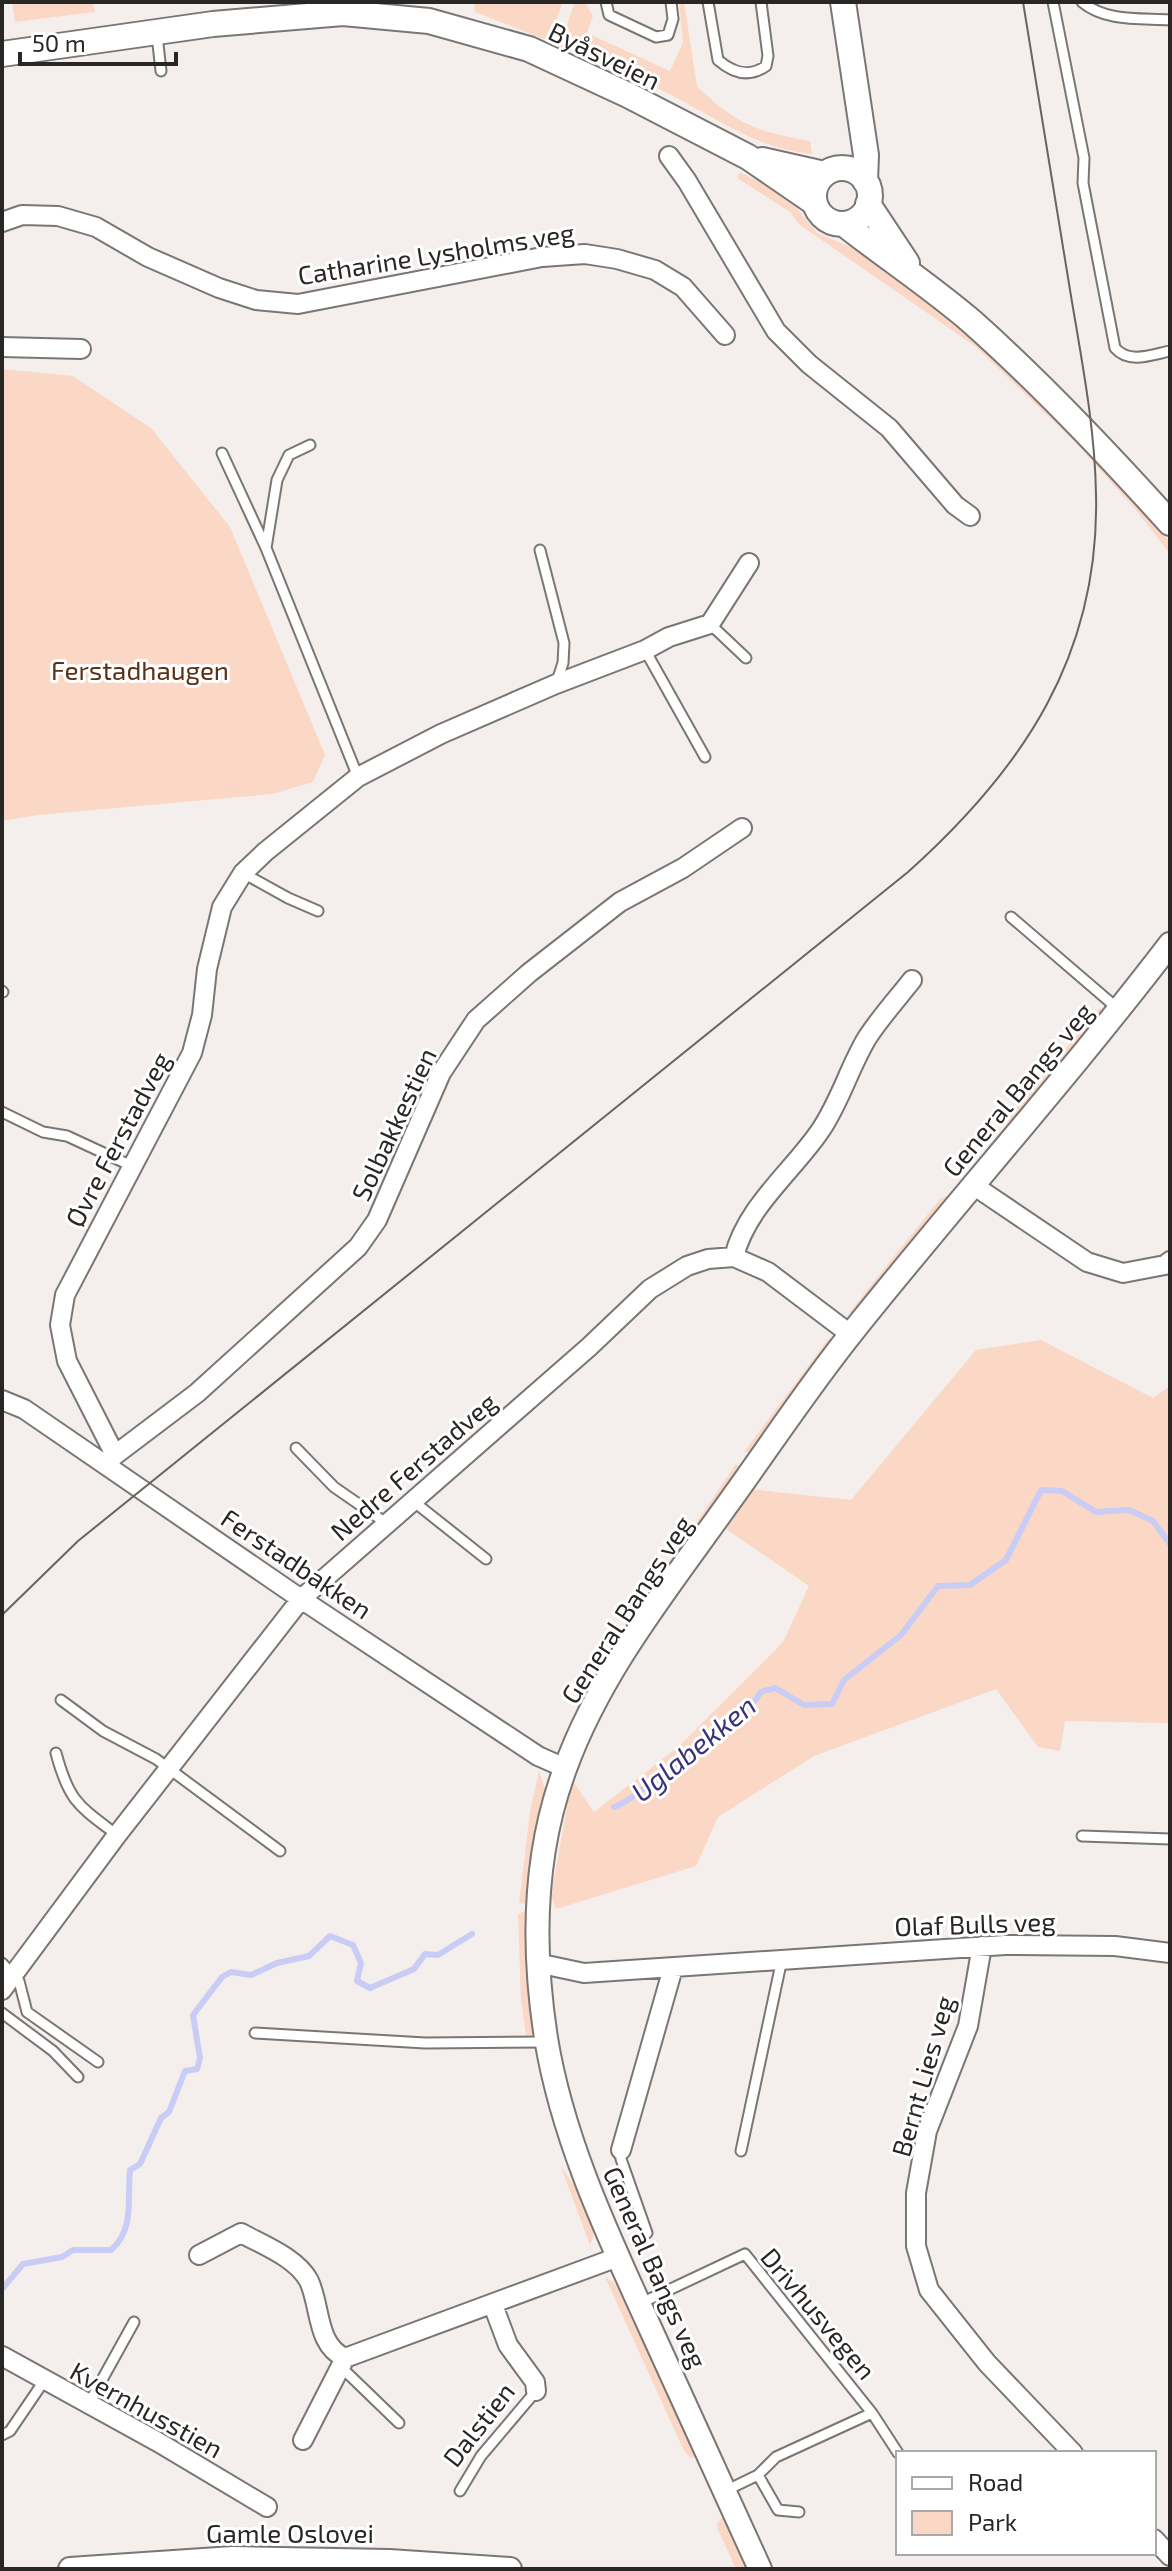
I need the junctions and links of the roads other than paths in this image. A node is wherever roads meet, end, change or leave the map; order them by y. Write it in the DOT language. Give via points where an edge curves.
graph roads {
  1 [pos="606,2"];
  2 [pos="671,2"];
  3 [pos="708,2"];
  4 [pos="761,2"];
  5 [pos="843,2"];
  6 [pos="1053,2"];
  7 [pos="1082,2"];
  8 [pos="342,7"];
  9 [pos="1170,20"];
  10 [pos="156,32"];
  11 [pos="2,54"];
  12 [pos="161,71"];
  13 [pos="857,103"];
  14 [pos="669,156"];
  15 [pos="748,157"];
  16 [pos="830,171"];
  17 [pos="867,193"];
  18 [pos="815,203"];
  19 [pos="2,222"];
  20 [pos="844,224"];
  21 [pos="915,275"];
  22 [pos="725,335"];
  23 [pos="2,347"];
  24 [pos="81,349"];
  25 [pos="1170,351"];
  26 [pos="310,445"];
  27 [pos="222,453"];
  28 [pos="970,516"];
  29 [pos="1170,523"];
  30 [pos="266,548"];
  31 [pos="540,550"];
  32 [pos="749,563"];
  33 [pos="710,624"];
  34 [pos="645,650"];
  35 [pos="746,658"];
  36 [pos="556,684"];
  37 [pos="705,757"];
  38 [pos="358,777"];
  39 [pos="742,828"];
  40 [pos="243,873"];
  41 [pos="318,911"];
  42 [pos="1011,917"];
  43 [pos="1170,944"];
  44 [pos="912,980"];
  45 [pos="1119,1010"];
  46 [pos="2,1112"];
  47 [pos="134,1167"];
  48 [pos="973,1185"];
  49 [pos="734,1257"];
  50 [pos="1170,1261"];
  51 [pos="850,1334"];
  52 [pos="2,1400"];
  53 [pos="296,1448"];
  54 [pos="111,1460"];
  55 [pos="412,1500"];
  56 [pos="386,1523"];
  57 [pos="486,1559"];
  58 [pos="301,1599"];
  59 [pos="61,1700"];
  60 [pos="56,1753"];
  61 [pos="565,1768"];
  62 [pos="169,1769"];
  63 [pos="117,1835"];
  64 [pos="1082,1836"];
  65 [pos="1170,1839"];
  66 [pos="280,1851"];
  67 [pos="982,1946"];
  68 [pos="1170,1953"];
  69 [pos="782,1959"];
  70 [pos="537,1963"];
  71 [pos="8,1968"];
  72 [pos="673,1968"];
  73 [pos="2,1990"];
  74 [pos="2,2013"];
  75 [pos="255,2033"];
  76 [pos="547,2042"];
  77 [pos="98,2062"];
  78 [pos="78,2077"];
  79 [pos="621,2150"];
  80 [pos="741,2151"];
  81 [pos="647,2233"];
  82 [pos="199,2255"];
  83 [pos="618,2257"];
  84 [pos="639,2304"];
  85 [pos="493,2305"];
  86 [pos="134,2322"];
  87 [pos="2,2356"];
  88 [pos="343,2363"];
  89 [pos="44,2381"];
  90 [pos="536,2391"];
  91 [pos="88,2405"];
  92 [pos="872,2413"];
  93 [pos="399,2423"];
  94 [pos="2,2435"];
  95 [pos="303,2440"];
  96 [pos="897,2451"];
  97 [pos="1071,2451"];
  98 [pos="758,2475"];
  99 [pos="460,2491"];
  100 [pos="725,2491"];
  101 [pos="267,2507"];
  102 [pos="799,2512"];
  103 [pos="1156,2541"];
  104 [pos="1170,2556"];
  105 [pos="70,2569"];
  106 [pos="510,2569"];
  107 [pos="760,2569"];
  1 -- 2 [label="lane" via="609,15 656,37 668,35"];
  3 -- 4 [label="lane" via="718,60 747,73 766,66 768,56"];
  5 -- 13 [label="main road"];
  6 -- 25 [label="lane" via="1115,348 1129,358"];
  7 -- 9 [label="lane" via="1109,16"];
  8 -- 10 [label="main road, Byåsveien"];
  8 -- 15 [label="main road, Byåsveien" via="429,21 529,49"];
  10 -- 11 [label="main road, Byåsveien"];
  10 -- 12 [label="lane"];
  13 -- 16 [label="main road" via="844,148"];
  13 -- 17 [label="main road"];
  14 -- 28 [label="street" via="776,331 889,428"];
  15 -- 16 [label="main road, Byåsveien"];
  15 -- 18 [label="main road, Byåsveien"];
  16 -- 17 [label="main road" via="852,170"];
  16 -- 18 [label="main road" via="817,182"];
  17 -- 20 [label="main road" via="859,218"];
  17 -- 21 [label="main road"];
  18 -- 20 [label="main road" via="826,218"];
  19 -- 22 [label="street, Catharine Lysholms veg" via="22,215 58,216 96,227 219,288 256,300 298,304 542,257 595,255 655,270 674,282"];
  20 -- 21 [label="main road"];
  21 -- 29 [label="main road" via="1083,429"];
  23 -- 24 [label="street"];
  26 -- 30 [label="lane" via="289,455 277,480"];
  27 -- 30 [label="lane"];
  30 -- 38 [label="lane"];
  31 -- 36 [label="lane" via="564,643"];
  32 -- 33 [label="street"];
  33 -- 34 [label="street, Øvre Ferstadveg"];
  33 -- 35 [label="lane"];
  34 -- 36 [label="street, Øvre Ferstadveg"];
  34 -- 37 [label="lane"];
  36 -- 38 [label="street, Øvre Ferstadveg"];
  38 -- 40 [label="street, Øvre Ferstadveg"];
  39 -- 54 [label="street, Solbakkestien" via="620,902 476,1020 441,1073 377,1220 358,1247 197,1393"];
  40 -- 41 [label="lane"];
  40 -- 47 [label="street, Øvre Ferstadveg" via="222,907 192,1053"];
  42 -- 45 [label="lane, General Bangs veg"];
  43 -- 45 [label="street, General Bangs veg"];
  44 -- 49 [label="street" via="867,1038 837,1104 739,1238"];
  45 -- 48 [label="street, General Bangs veg"];
  46 -- 47 [label="lane"];
  47 -- 54 [label="street, Øvre Ferstadveg" via="65,1295 60,1325 67,1361"];
  48 -- 50 [label="street" via="1087,1262 1123,1273"];
  48 -- 51 [label="street, General Bangs veg"];
  49 -- 51 [label="street" via="768,1272"];
  49 -- 55 [label="street, Nedre Ferstadveg" via="687,1266 650,1289"];
  51 -- 61 [label="street, General Bangs veg" via="666,1589 593,1707"];
  52 -- 54 [label="street, Ferstadbakken"];
  53 -- 56 [label="lane" via="334,1487"];
  54 -- 58 [label="street, Ferstadbakken"];
  55 -- 56 [label="street, Nedre Ferstadveg"];
  55 -- 57 [label="lane"];
  56 -- 58 [label="street, Nedre Ferstadveg"];
  58 -- 61 [label="street, Ferstadbakken" via="538,1756"];
  58 -- 62 [label="street, Nedre Ferstadveg"];
  59 -- 62 [label="lane"];
  60 -- 63 [label="lane" via="72,1796"];
  61 -- 70 [label="street, General Bangs veg" via="543,1857"];
  62 -- 63 [label="street, Nedre Ferstadveg"];
  62 -- 66 [label="lane"];
  63 -- 71 [label="street, Nedre Ferstadveg"];
  64 -- 65 [label="lane"];
  67 -- 68 [label="street, Olaf Bulls veg" via="1115,1946"];
  67 -- 69 [label="street, Olaf Bulls veg"];
  67 -- 97 [label="street, Bernt Lies veg" via="968,2026 927,2131 916,2193 916,2246 929,2290 987,2363"];
  69 -- 72 [label="street, Olaf Bulls veg"];
  69 -- 80 [label="lane"];
  70 -- 72 [label="street, Olaf Bulls veg" via="584,1973"];
  70 -- 76 [label="street, General Bangs veg"];
  71 -- 73 [label="street, Nedre Ferstadveg"];
  71 -- 77 [label="lane" via="27,2012"];
  72 -- 79 [label="street"];
  74 -- 78 [label="lane"];
  75 -- 76 [label="lane" via="425,2043"];
  76 -- 83 [label="street, General Bangs veg" via="580,2165"];
  79 -- 81 [label="lane"];
  82 -- 88 [label="street" via="241,2233 297,2265 308,2280 327,2344"];
  83 -- 84 [label="street, General Bangs veg"];
  83 -- 85 [label="street"];
  84 -- 92 [label="lane, Drivhusvegen" via="745,2254"];
  84 -- 100 [label="street, General Bangs veg"];
  85 -- 88 [label="street"];
  85 -- 90 [label="street, Dalstien" via="508,2345"];
  86 -- 91 [label="lane"];
  87 -- 89 [label="street, Kvernhusstien"];
  88 -- 93 [label="lane"];
  88 -- 95 [label="street"];
  89 -- 91 [label="street, Kvernhusstien"];
  89 -- 94 [label="lane"];
  90 -- 99 [label="lane, Dalstien" via="481,2456"];
  91 -- 101 [label="street, Kvernhusstien"];
  92 -- 96 [label="lane, Drivhusvegen"];
  92 -- 98 [label="lane, Drivhusvegen" via="776,2457"];
  98 -- 100 [label="lane, Drivhusvegen"];
  98 -- 102 [label="lane" via="778,2510"];
  100 -- 107 [label="street, General Bangs veg"];
  103 -- 104 [label="street"];
  105 -- 106 [label="street, Gamle Oslovei" via="233,2558"];
}
